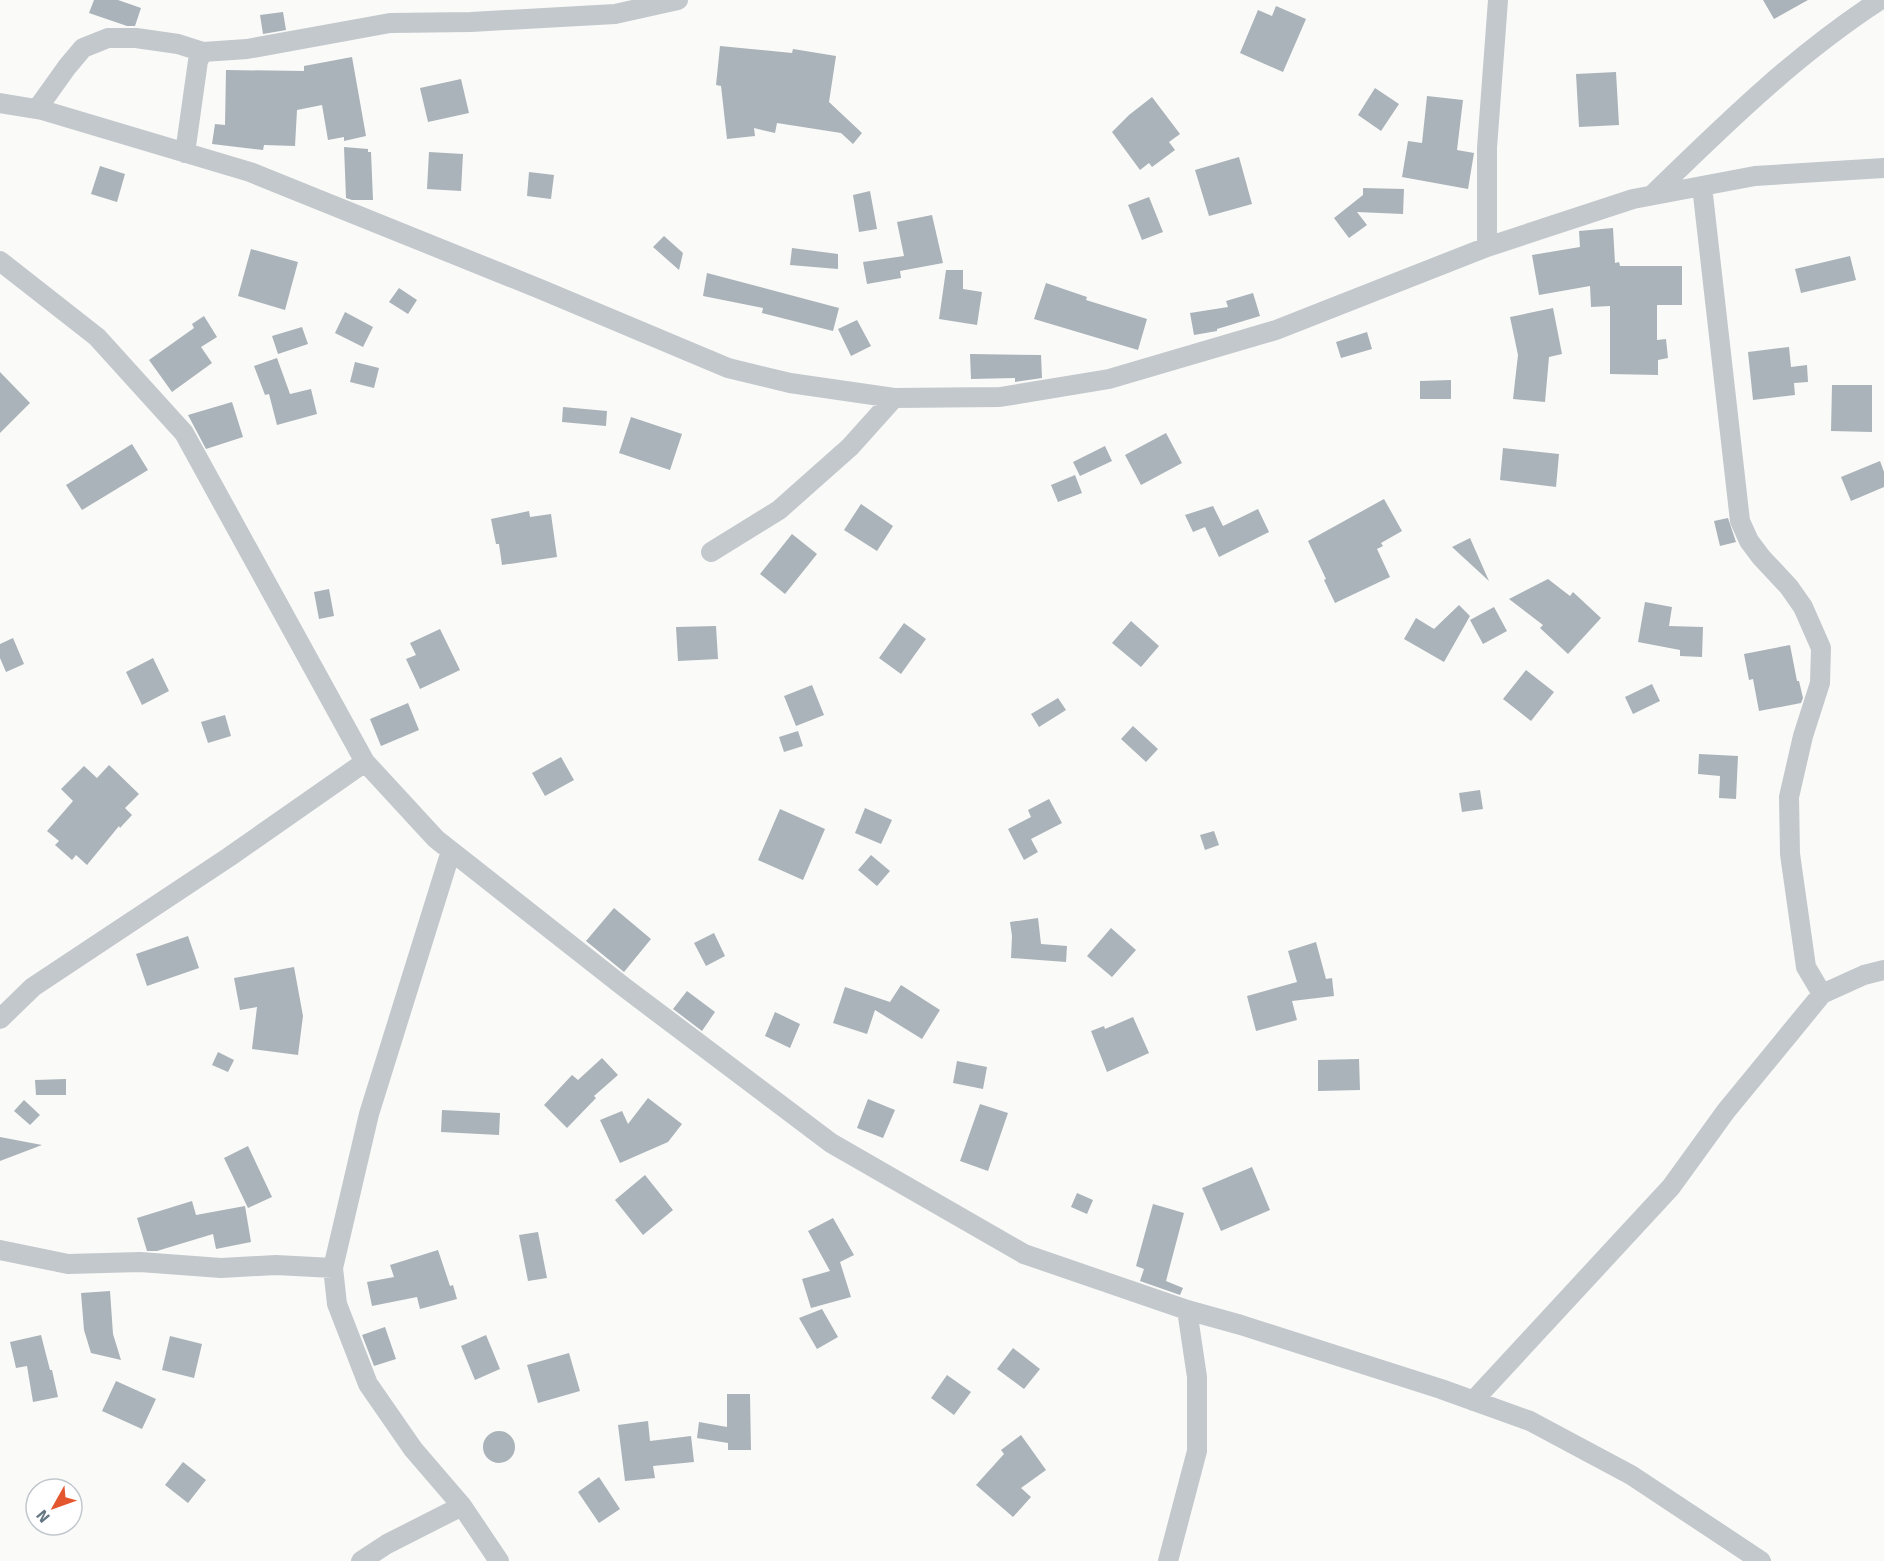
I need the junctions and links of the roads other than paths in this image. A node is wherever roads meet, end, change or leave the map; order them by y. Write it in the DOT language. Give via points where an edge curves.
graph roads {
  1 [pos="678,0"];
  2 [pos="1498,0"];
  3 [pos="1880,0"];
  4 [pos="203,51"];
  5 [pos="0,103"];
  6 [pos="37,109"];
  7 [pos="185,153"];
  8 [pos="1884,168"];
  9 [pos="1702,186"];
  10 [pos="1652,196"];
  11 [pos="1487,247"];
  12 [pos="0,261"];
  13 [pos="894,398"];
  14 [pos="711,552"];
  15 [pos="365,762"];
  16 [pos="450,851"];
  17 [pos="1884,970"];
  18 [pos="1822,994"];
  19 [pos="0,1019"];
  20 [pos="0,1250"];
  21 [pos="333,1268"];
  22 [pos="1187,1310"];
  23 [pos="1473,1401"];
  24 [pos="462,1506"];
  25 [pos="361,1561"];
  26 [pos="499,1561"];
  27 [pos="1168,1561"];
  28 [pos="1761,1561"];
  1 -- 4 [label="street" via="615,14 390,23 248,49"];
  2 -- 11 [label="street" via="1487,148"];
  3 -- 10 [label="street" via="1837,28 1741,109"];
  4 -- 6 [label="street" via="136,38 108,38 83,48"];
  4 -- 7 [label="street" via="198,61"];
  5 -- 6 [label="street"];
  6 -- 7 [label="street"];
  7 -- 13 [label="street" via="250,172 728,368 790,383"];
  8 -- 9 [label="street" via="1755,176"];
  9 -- 10 [label="street"];
  9 -- 18 [label="street" via="1740,520 1749,541 1803,607 1821,648 1820,683 1788,797 1790,854 1806,967"];
  10 -- 11 [label="street"];
  11 -- 13 [label="street" via="1276,330 1109,379 1000,397"];
  12 -- 15 [label="street" via="97,337 184,433"];
  13 -- 14 [label="street" via="850,447 778,510"];
  15 -- 16 [label="street"];
  15 -- 19 [label="street" via="33,987"];
  16 -- 21 [label="street" via="369,1114"];
  16 -- 22 [label="street" via="831,1143 1024,1254"];
  17 -- 18 [label="street"];
  18 -- 23 [label="street" via="1726,1111 1671,1187"];
  20 -- 21 [label="street" via="68,1264 140,1262 220,1268"];
  21 -- 24 [label="street" via="337,1304 368,1384 412,1449"];
  22 -- 23 [label="street"];
  22 -- 27 [label="street" via="1197,1377 1197,1451"];
  23 -- 28 [label="street" via="1530,1421 1631,1475"];
  24 -- 25 [label="street"];
  24 -- 26 [label="street"];
}
